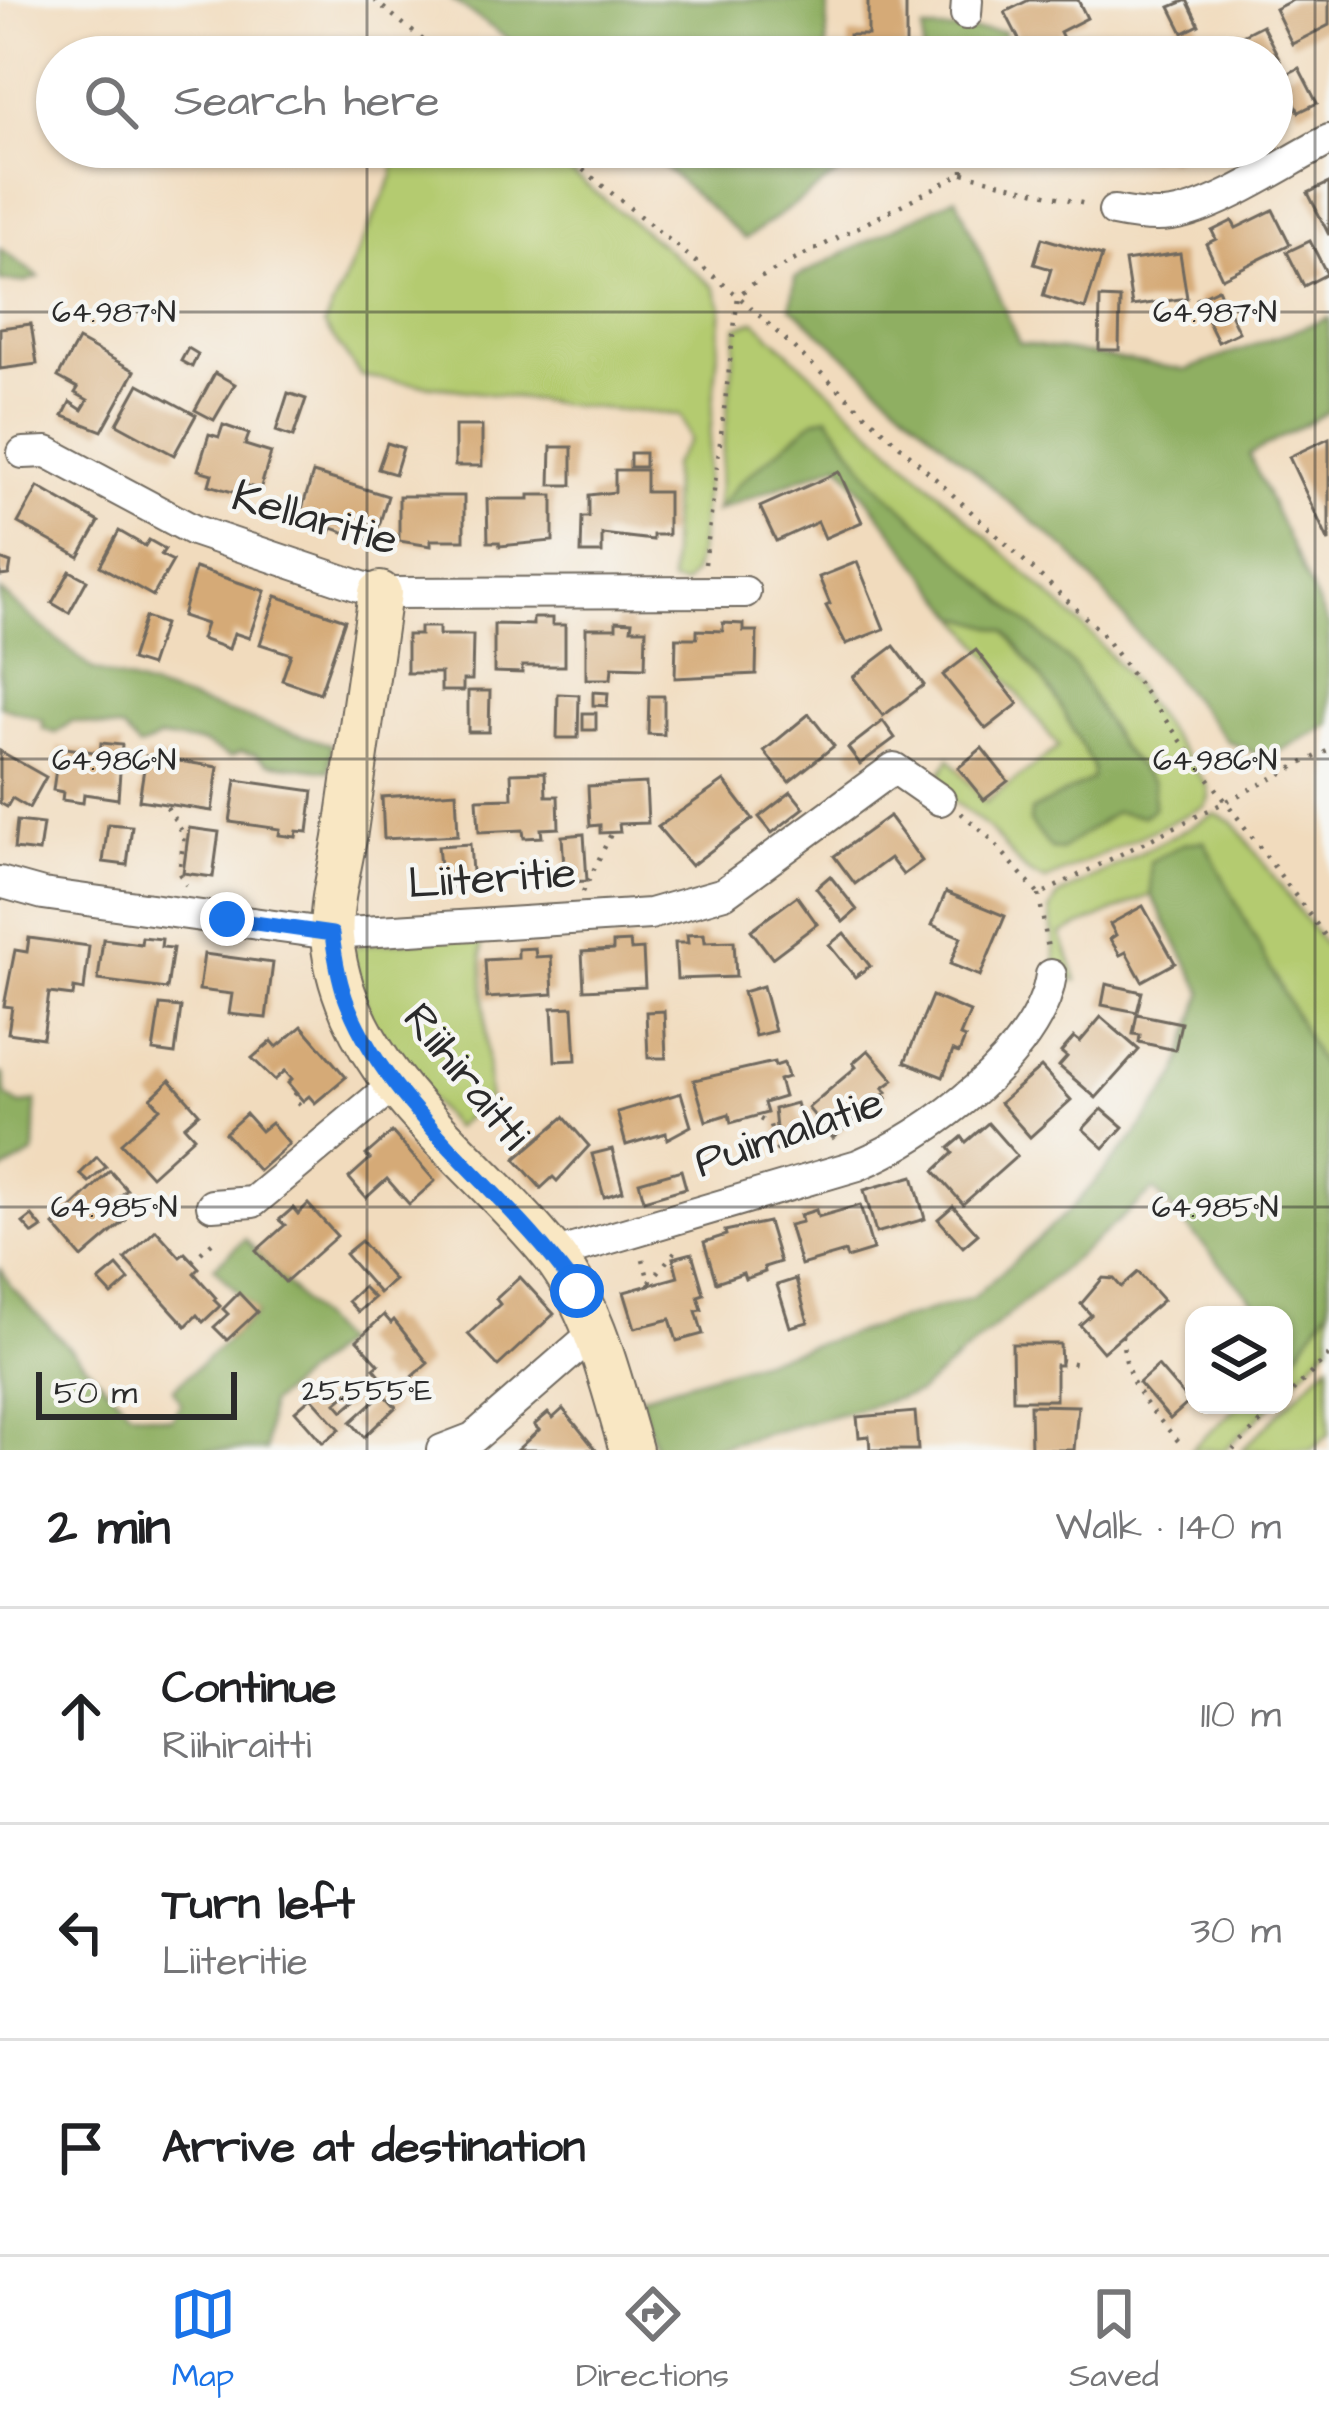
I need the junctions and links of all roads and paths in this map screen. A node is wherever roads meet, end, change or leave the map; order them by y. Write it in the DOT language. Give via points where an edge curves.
graph roads {
  1 [pos="374,0"];
  2 [pos="418,36"];
  3 [pos="1329,140"];
  4 [pos="1293,159"];
  5 [pos="580,168"];
  6 [pos="962,168"];
  7 [pos="1276,168"];
  8 [pos="962,173"];
  9 [pos="1114,211"];
  10 [pos="738,296"];
  11 [pos="23,453"];
  12 [pos="702,592"];
  13 [pos="745,592"];
  14 [pos="380,593"];
  15 [pos="1329,750"];
  16 [pos="940,800"];
  17 [pos="1226,802"];
  18 [pos="167,807"];
  19 [pos="612,832"];
  20 [pos="0,882"];
  21 [pos="1039,895"];
  22 [pos="191,896"];
  23 [pos="575,908"];
  24 [pos="332,934"];
  25 [pos="1329,941"];
  26 [pos="1052,975"];
  27 [pos="394,1084"];
  28 [pos="296,1094"];
  29 [pos="891,1094"];
  30 [pos="305,1111"];
  31 [pos="760,1119"];
  32 [pos="849,1124"];
  33 [pos="786,1152"];
  34 [pos="212,1205"];
  35 [pos="214,1240"];
  36 [pos="677,1249"];
  37 [pos="553,1255"];
  38 [pos="192,1261"];
  39 [pos="650,1282"];
  40 [pos="595,1332"];
  41 [pos="1122,1335"];
  42 [pos="1329,1355"];
  43 [pos="1060,1360"];
  44 [pos="1082,1365"];
  45 [pos="1293,1392"];
  46 [pos="1271,1414"];
  47 [pos="1179,1442"];
  48 [pos="442,1450"];
  49 [pos="631,1450"];
  50 [pos="1233,1450"];
  1 -- 2 [label="path"];
  3 -- 4 [label="street"];
  5 -- 10 [label="path"];
  6 -- 8 [label="path"];
  7 -- 9 [label="street" via="1172,215"];
  8 -- 9 [label="path"];
  8 -- 10 [label="path"];
  10 -- 12 [label="path"];
  10 -- 17 [label="path" via="1099,630"];
  11 -- 14 [label="street, Kellaritie" via="47,452 193,530"];
  12 -- 13 [label="street, Kellaritie"];
  12 -- 14 [label="street, Kellaritie"];
  14 -- 24 [label="street, Riihiraitti"];
  15 -- 17 [label="path"];
  16 -- 21 [label="path" via="991,839"];
  16 -- 24 [label="street, Liiteritie" via="894,769 750,878 677,909"];
  17 -- 21 [label="path"];
  17 -- 25 [label="path"];
  18 -- 22 [label="path" via="184,835 179,873"];
  19 -- 23 [label="path"];
  20 -- 24 [label="street, Liiteritie"];
  21 -- 26 [label="path"];
  24 -- 27 [label="street, Riihiraitti" via="346,1003"];
  26 -- 37 [label="street, Puimalatie" via="1041,1013 1012,1053 893,1150"];
  27 -- 34 [label="street" via="253,1202"];
  27 -- 37 [label="street, Riihiraitti"];
  28 -- 30 [label="path"];
  29 -- 32 [label="path"];
  31 -- 33 [label="path"];
  35 -- 38 [label="path"];
  36 -- 39 [label="path"];
  37 -- 40 [label="street, Riihiraitti"];
  40 -- 48 [label="street" via="473,1438"];
  40 -- 49 [label="street, Riihiraitti"];
  41 -- 47 [label="path" via="1132,1385"];
  42 -- 45 [label="path"];
  43 -- 44 [label="path"];
  46 -- 50 [label="path"];
}
